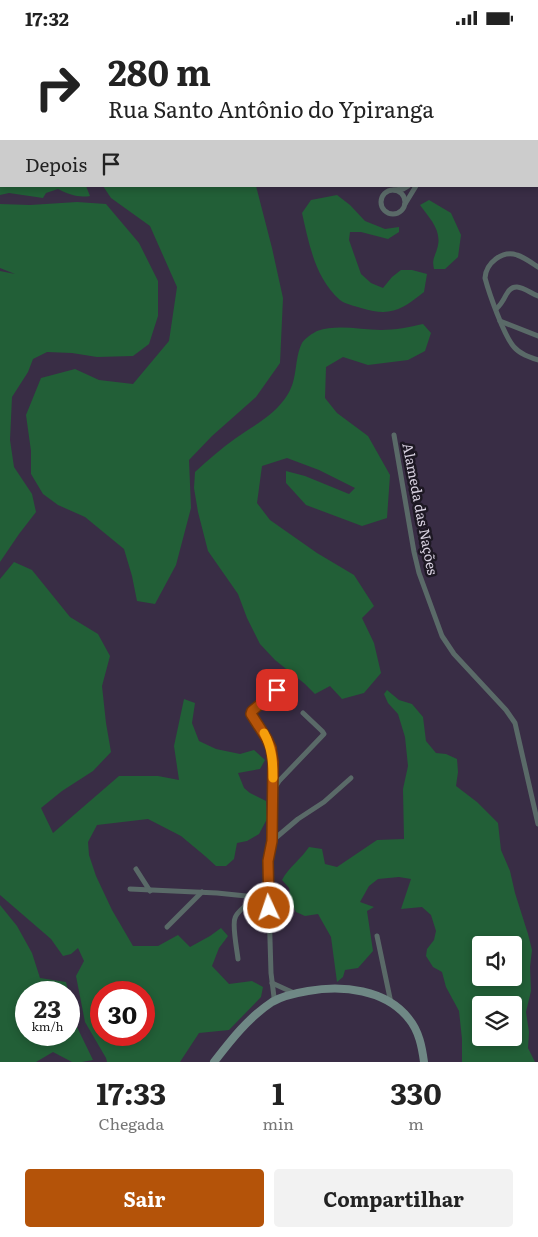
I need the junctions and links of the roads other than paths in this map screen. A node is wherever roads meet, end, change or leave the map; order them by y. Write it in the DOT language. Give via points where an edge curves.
graph roads {
  1 [pos="406,187"];
  2 [pos="415,187"];
  3 [pos="391,191"];
  4 [pos="404,205"];
  5 [pos="538,267"];
  6 [pos="538,297"];
  7 [pos="496,309"];
  8 [pos="500,321"];
  9 [pos="538,337"];
  10 [pos="538,360"];
  11 [pos="394,435"];
  12 [pos="277,690"];
  13 [pos="303,713"];
  14 [pos="351,778"];
  15 [pos="272,791"];
  16 [pos="538,824"];
  17 [pos="272,841"];
  18 [pos="136,869"];
  19 [pos="130,889"];
  20 [pos="150,891"];
  21 [pos="202,892"];
  22 [pos="268,895"];
  23 [pos="256,897"];
  24 [pos="167,927"];
  25 [pos="377,936"];
  26 [pos="238,959"];
  27 [pos="272,983"];
  28 [pos="295,993"];
  29 [pos="273,1001"];
  30 [pos="391,1003"];
  31 [pos="214,1062"];
  32 [pos="424,1062"];
  1 -- 3 [label="street"];
  2 -- 4 [label="street"];
  3 -- 4 [label="street" via="402,194"];
  3 -- 4 [label="street" via="381,202 386,212 394,214"];
  5 -- 7 [label="street" via="516,254 497,258 490,264 485,278"];
  6 -- 7 [label="street" via="520,287 513,287"];
  7 -- 8 [label="street"];
  8 -- 9 [label="street"];
  8 -- 10 [label="street" via="513,346"];
  11 -- 16 [label="street, Alameda das Nações" via="419,573 442,636 514,723"];
  12 -- 15 [label="street" via="251,714 271,748"];
  13 -- 15 [label="street" via="324,735"];
  14 -- 17 [label="street"];
  15 -- 17 [label="street"];
  17 -- 22 [label="street" via="268,861"];
  18 -- 20 [label="street"];
  19 -- 20 [label="street"];
  20 -- 21 [label="street"];
  21 -- 23 [label="street"];
  21 -- 24 [label="street"];
  22 -- 23 [label="street"];
  22 -- 27 [label="street"];
  23 -- 26 [label="street" via="235,917"];
  25 -- 30 [label="street"];
  27 -- 28 [label="street"];
  27 -- 29 [label="street"];
  28 -- 29 [label="main road"];
  28 -- 30 [label="main road" via="328,988 349,989"];
  29 -- 31 [label="main road" via="240,1029"];
  30 -- 32 [label="main road" via="414,1027"];
}
